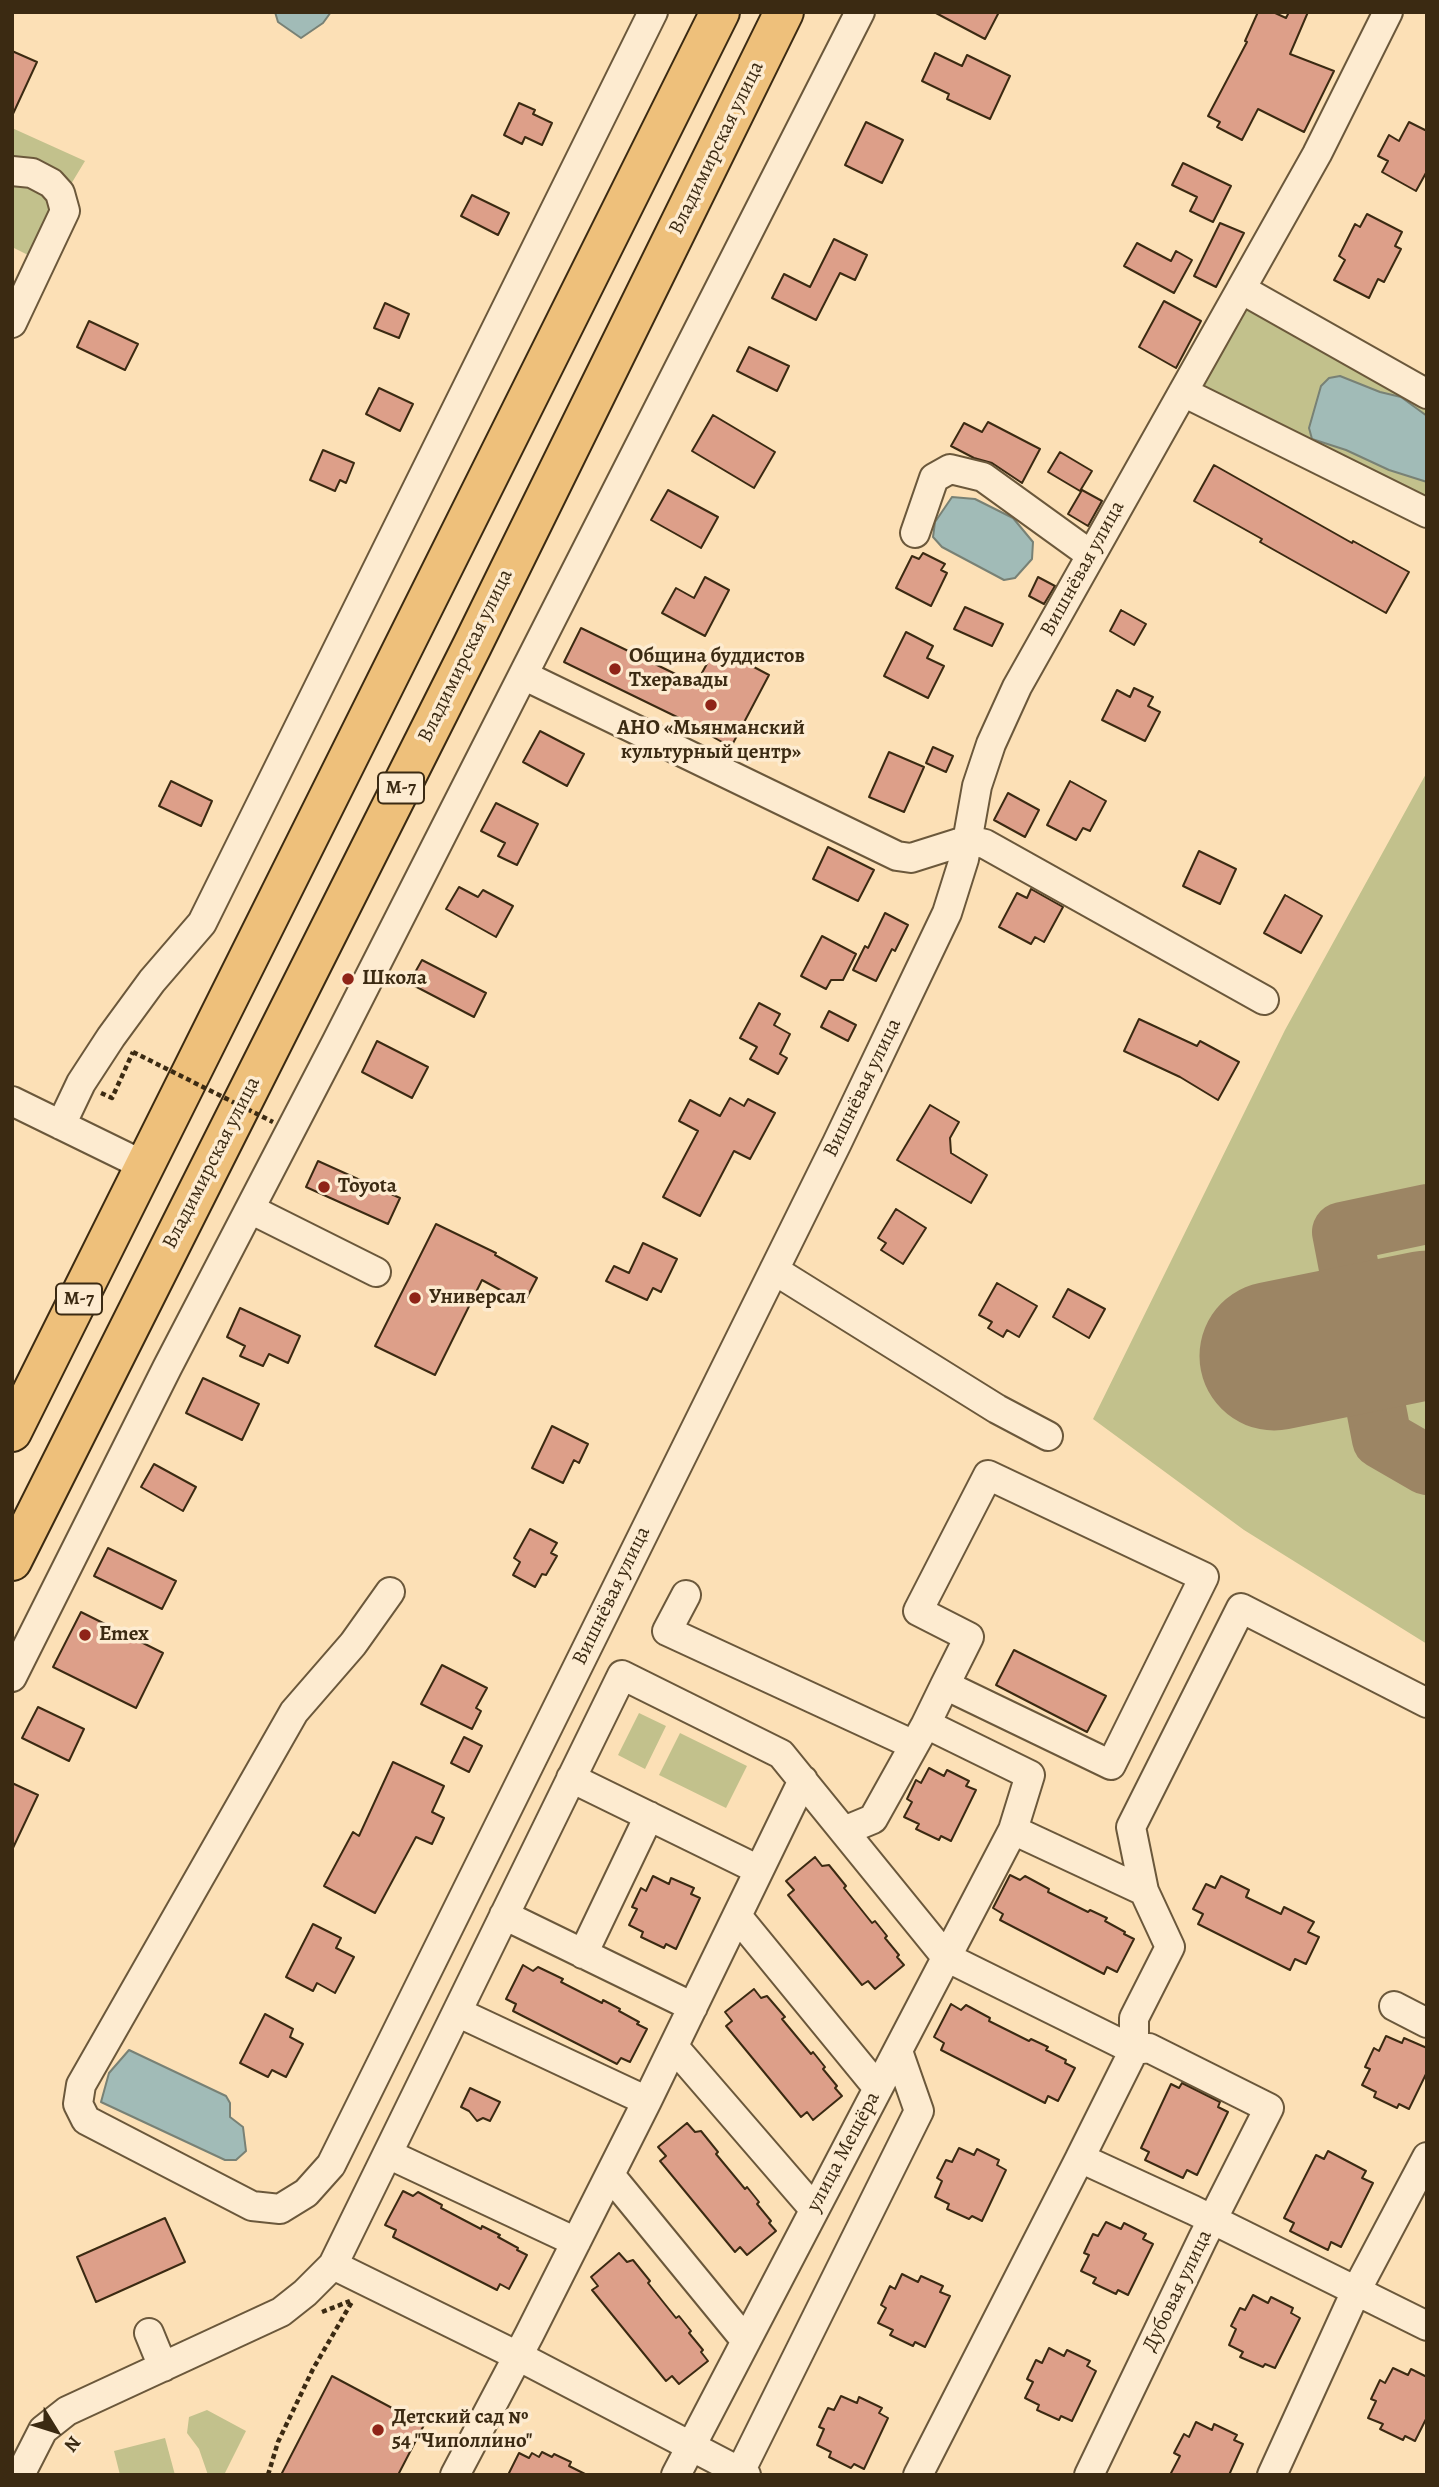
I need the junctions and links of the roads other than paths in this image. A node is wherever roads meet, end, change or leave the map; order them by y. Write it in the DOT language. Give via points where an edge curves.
graph roads {
  1 [pos="653,12"];
  2 [pos="720,12"];
  3 [pos="784,12"];
  4 [pos="860,12"];
  5 [pos="1388,12"];
  6 [pos="12,171"];
  7 [pos="1241,289"];
  8 [pos="12,323"];
  9 [pos="1183,392"];
  10 [pos="1427,394"];
  11 [pos="1427,513"];
  12 [pos="915,533"];
  13 [pos="1091,555"];
  14 [pos="523,675"];
  15 [pos="968,840"];
  16 [pos="1264,1000"];
  17 [pos="12,1101"];
  18 [pos="61,1125"];
  19 [pos="145,1166"];
  20 [pos="250,1209"];
  21 [pos="775,1270"];
  22 [pos="376,1272"];
  23 [pos="12,1432"];
  24 [pos="1048,1436"];
  25 [pos="12,1560"];
  26 [pos="390,1592"];
  27 [pos="686,1595"];
  28 [pos="12,1677"];
  29 [pos="945,1685"];
  30 [pos="1427,1703"];
  31 [pos="920,1735"];
  32 [pos="571,1778"];
  33 [pos="803,1780"];
  34 [pos="649,1816"];
  35 [pos="1013,1830"];
  36 [pos="844,1831"];
  37 [pos="759,1870"];
  38 [pos="1144,1891"];
  39 [pos="504,1915"];
  40 [pos="737,1916"];
  41 [pos="583,1954"];
  42 [pos="946,1957"];
  43 [pos="1394,2006"];
  44 [pos="693,2007"];
  45 [pos="457,2012"];
  46 [pos="1427,2023"];
  47 [pos="674,2047"];
  48 [pos="898,2050"];
  49 [pos="1134,2050"];
  50 [pos="878,2088"];
  51 [pos="647,2101"];
  52 [pos="388,2154"];
  53 [pos="1427,2157"];
  54 [pos="1080,2158"];
  55 [pos="610,2175"];
  56 [pos="814,2209"];
  57 [pos="1212,2221"];
  58 [pos="576,2242"];
  59 [pos="333,2265"];
  60 [pos="1356,2291"];
  61 [pos="1427,2326"];
  62 [pos="149,2333"];
  63 [pos="746,2341"];
  64 [pos="518,2356"];
  65 [pos="163,2367"];
  66 [pos="690,2447"];
  67 [pos="743,2473"];
  68 [pos="20,2475"];
  69 [pos="456,2475"];
  70 [pos="676,2475"];
  71 [pos="918,2475"];
  72 [pos="1089,2475"];
  73 [pos="1272,2475"];
  1 -- 18 [label="street" via="202,923 111,1037"];
  2 -- 19 [label="highway, М-7"];
  3 -- 25 [label="highway, Владимирская улица / М-7" via="472,646"];
  4 -- 14 [label="street"];
  5 -- 7 [label="street, Вишнёвая улица" via="1317,154"];
  6 -- 8 [label="street" via="32,173 51,183 60,193 65,211"];
  7 -- 9 [label="street, Вишнёвая улица"];
  7 -- 10 [label="street"];
  9 -- 11 [label="street"];
  9 -- 13 [label="street, Вишнёвая улица"];
  12 -- 13 [label="street" via="934,478 950,469 983,477"];
  13 -- 15 [label="street, Вишнёвая улица" via="1017,687 991,744 977,786"];
  14 -- 15 [label="street" via="897,856 911,858"];
  14 -- 20 [label="street"];
  15 -- 16 [label="street" via="985,844"];
  15 -- 21 [label="street, Вишнёвая улица" via="947,913"];
  17 -- 18 [label="street"];
  18 -- 19 [label="street"];
  19 -- 23 [label="highway, М-7"];
  20 -- 22 [label="street"];
  20 -- 28 [label="street"];
  21 -- 24 [label="street"];
  21 -- 26 [label="street, Вишнёвая улица" via="331,2165 306,2193 280,2209 252,2206 86,2120 78,2104 81,2085 300,1704 353,1644"];
  27 -- 31 [label="street" via="667,1631"];
  29 -- 29 [label="street" via="969,1637 918,1611 988,1475 1203,1577 1111,1765"];
  29 -- 31 [label="street"];
  30 -- 38 [label="street" via="1241,1608 1131,1828"];
  31 -- 35 [label="street, улица Мещёра" via="1030,1775"];
  31 -- 36 [label="street" via="873,1819"];
  32 -- 33 [label="street" via="622,1675 781,1754"];
  32 -- 34 [label="street"];
  32 -- 39 [label="street"];
  33 -- 36 [label="street"];
  33 -- 37 [label="street"];
  34 -- 37 [label="street"];
  34 -- 41 [label="street"];
  35 -- 38 [label="street"];
  35 -- 42 [label="street, улица Мещёра"];
  36 -- 42 [label="street"];
  37 -- 40 [label="street"];
  38 -- 49 [label="street" via="1170,1947 1134,2018"];
  39 -- 41 [label="street"];
  39 -- 45 [label="street"];
  40 -- 44 [label="street"];
  40 -- 50 [label="street"];
  41 -- 44 [label="street"];
  42 -- 48 [label="street, улица Мещёра"];
  42 -- 49 [label="street"];
  43 -- 46 [label="street"];
  44 -- 47 [label="street"];
  45 -- 51 [label="street"];
  45 -- 52 [label="street"];
  47 -- 51 [label="street"];
  47 -- 56 [label="street"];
  48 -- 50 [label="street, улица Мещёра"];
  48 -- 67 [label="street" via="919,2111"];
  49 -- 54 [label="street"];
  49 -- 57 [label="street, Дубовая улица" via="1149,2048 1269,2108"];
  50 -- 56 [label="street, улица Мещёра"];
  51 -- 55 [label="street"];
  52 -- 58 [label="street"];
  52 -- 59 [label="street"];
  53 -- 60 [label="street"];
  54 -- 57 [label="street"];
  54 -- 71 [label="street"];
  55 -- 58 [label="street"];
  55 -- 63 [label="street"];
  56 -- 63 [label="street, улица Мещёра"];
  57 -- 60 [label="street"];
  57 -- 72 [label="street, Дубовая улица"];
  58 -- 64 [label="street"];
  59 -- 64 [label="street"];
  59 -- 65 [label="street" via="281,2312"];
  60 -- 61 [label="street"];
  60 -- 73 [label="street"];
  62 -- 65 [label="street"];
  63 -- 66 [label="street, улица Мещёра"];
  64 -- 66 [label="street"];
  64 -- 69 [label="street"];
  65 -- 68 [label="street" via="67,2411 43,2430"];
  66 -- 67 [label="street"];
  66 -- 70 [label="street, улица Мещёра"];
}
